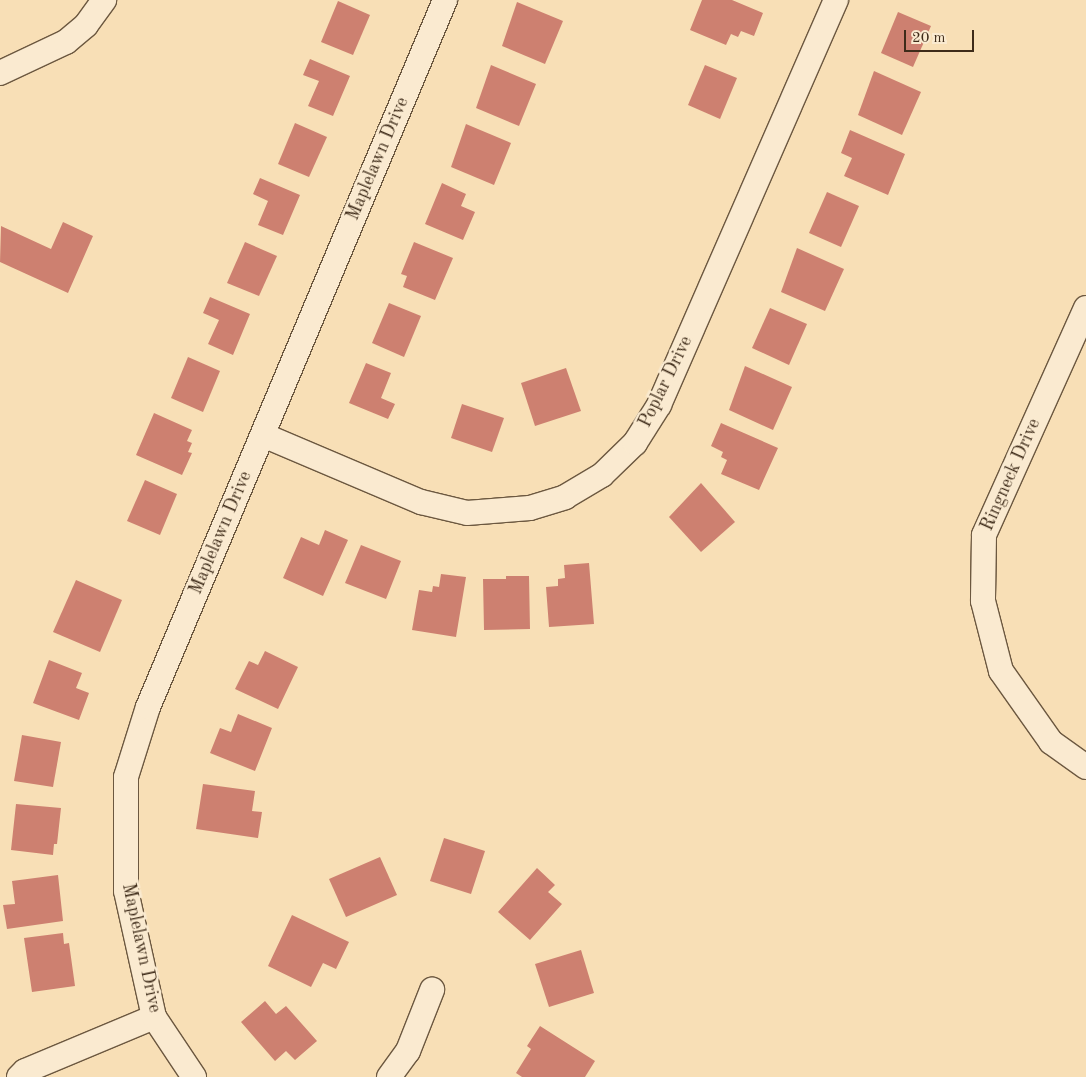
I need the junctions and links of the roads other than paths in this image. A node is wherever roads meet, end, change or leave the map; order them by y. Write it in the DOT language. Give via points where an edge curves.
graph roads {
  1 [pos="104,0"];
  2 [pos="445,0"];
  3 [pos="836,0"];
  4 [pos="0,73"];
  5 [pos="1086,308"];
  6 [pos="263,435"];
  7 [pos="1086,767"];
  8 [pos="432,990"];
  9 [pos="154,1017"];
  10 [pos="19,1077"];
  11 [pos="194,1077"];
  12 [pos="389,1077"];
  1 -- 4 [label="street" via="86,26 66,42"];
  2 -- 6 [label="street, Maplelawn Drive"];
  3 -- 6 [label="street, Poplar Drive" via="659,405 635,443 602,475 565,496 530,508 467,513 421,502"];
  5 -- 7 [label="street, Ringneck Drive" via="984,535 983,601 1001,670 1051,742"];
  6 -- 9 [label="street, Maplelawn Drive" via="148,707 126,777 126,891"];
  8 -- 12 [label="street" via="408,1051"];
  9 -- 10 [label="street" via="25,1071"];
  9 -- 11 [label="street, Maplelawn Drive"];
}
